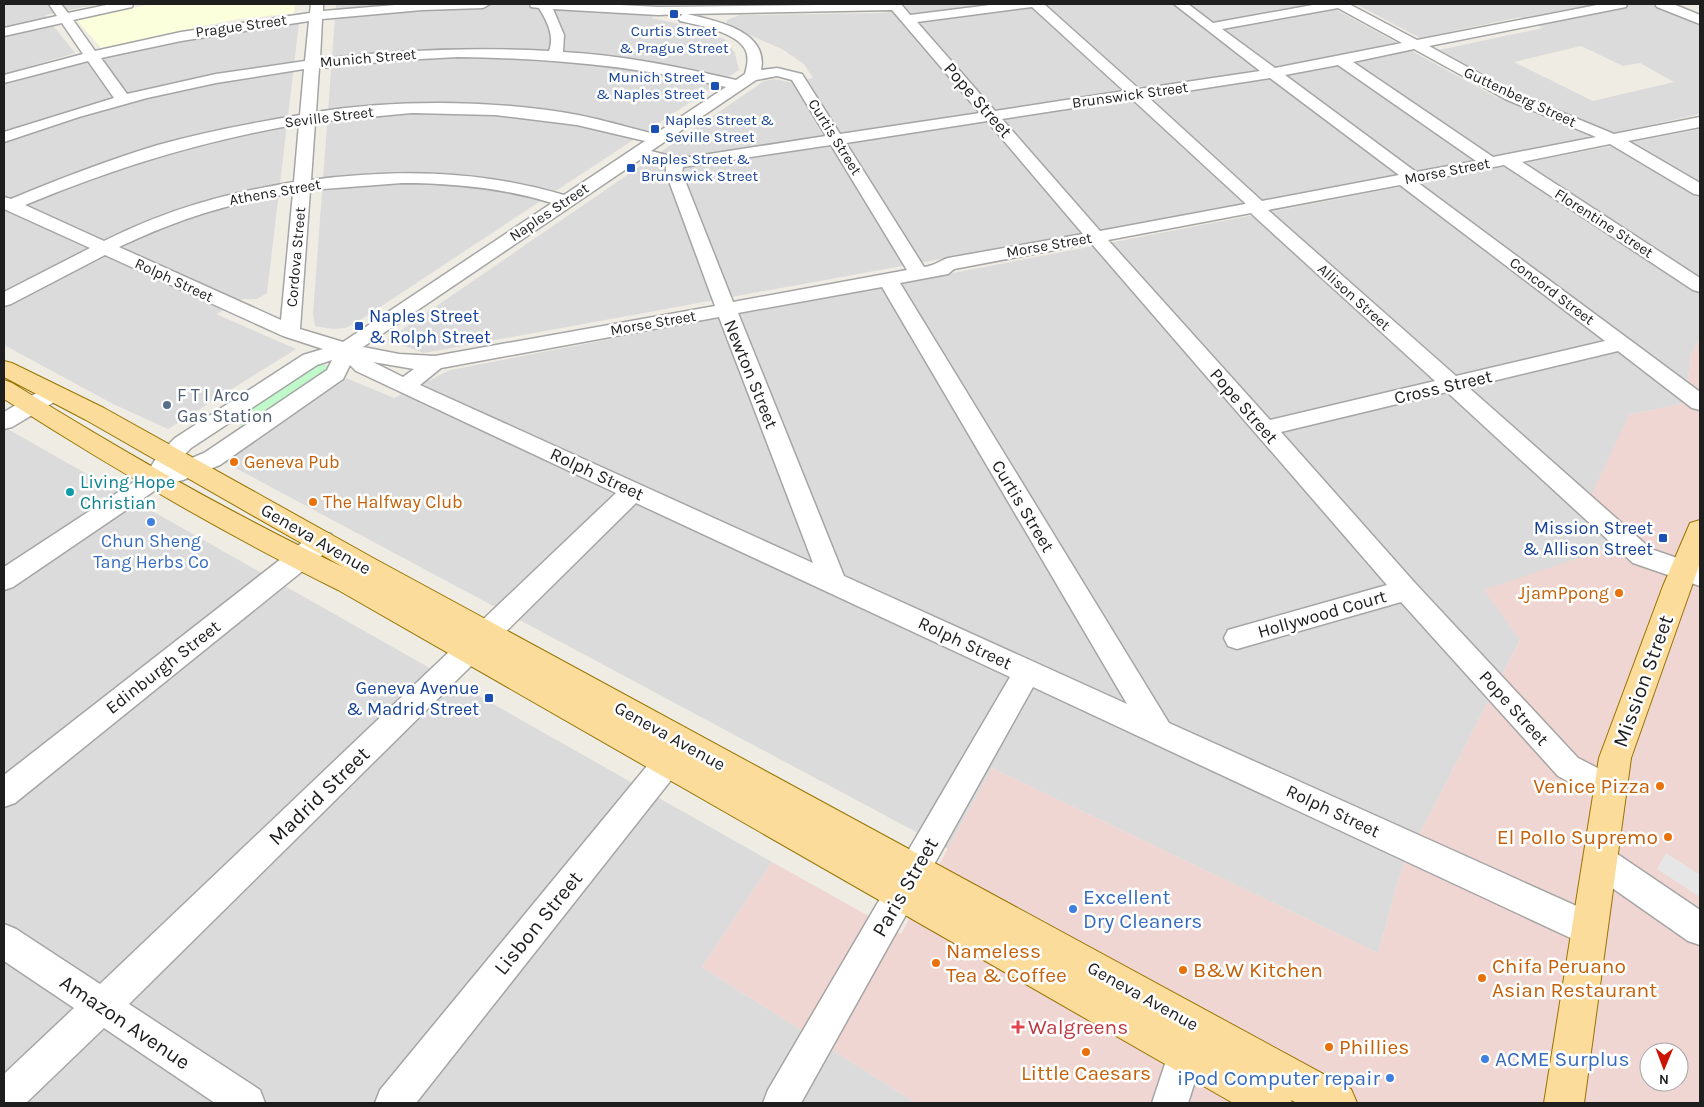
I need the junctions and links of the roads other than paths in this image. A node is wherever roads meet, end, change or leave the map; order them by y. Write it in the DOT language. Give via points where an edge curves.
graph roads {
  1 [pos="54,4"];
  2 [pos="127,4"];
  3 [pos="484,4"];
  4 [pos="536,4"];
  5 [pos="543,4"];
  6 [pos="846,4"];
  7 [pos="1028,4"];
  8 [pos="1037,4"];
  9 [pos="1180,4"];
  10 [pos="1339,4"];
  11 [pos="1620,4"];
  12 [pos="1662,4"];
  13 [pos="796,6"];
  14 [pos="864,7"];
  15 [pos="316,10"];
  16 [pos="899,10"];
  17 [pos="658,11"];
  18 [pos="64,17"];
  19 [pos="1700,20"];
  20 [pos="1211,27"];
  21 [pos="4,32"];
  22 [pos="749,42"];
  23 [pos="1416,45"];
  24 [pos="767,50"];
  25 [pos="555,54"];
  26 [pos="91,56"];
  27 [pos="780,58"];
  28 [pos="1341,60"];
  29 [pos="312,64"];
  30 [pos="1274,73"];
  31 [pos="797,77"];
  32 [pos="4,79"];
  33 [pos="745,80"];
  34 [pos="1137,94"];
  35 [pos="122,100"];
  36 [pos="991,115"];
  37 [pos="307,119"];
  38 [pos="1700,122"];
  39 [pos="4,137"];
  40 [pos="657,139"];
  41 [pos="836,139"];
  42 [pos="1614,139"];
  43 [pos="638,152"];
  44 [pos="1508,160"];
  45 [pos="675,163"];
  46 [pos="1490,163"];
  47 [pos="1408,179"];
  48 [pos="302,187"];
  49 [pos="1700,190"];
  50 [pos="565,202"];
  51 [pos="7,204"];
  52 [pos="1254,207"];
  53 [pos="1095,236"];
  54 [pos="104,248"];
  55 [pos="919,274"];
  56 [pos="888,280"];
  57 [pos="1700,286"];
  58 [pos="4,300"];
  59 [pos="726,310"];
  60 [pos="290,332"];
  61 [pos="1621,344"];
  62 [pos="347,348"];
  63 [pos="435,363"];
  64 [pos="4,368"];
  65 [pos="406,385"];
  66 [pos="1452,385"];
  67 [pos="4,388"];
  68 [pos="43,400"];
  69 [pos="1700,403"];
  70 [pos="4,422"];
  71 [pos="1264,429"];
  72 [pos="169,456"];
  73 [pos="192,468"];
  74 [pos="155,479"];
  75 [pos="633,491"];
  76 [pos="1700,530"];
  77 [pos="311,550"];
  78 [pos="1693,573"];
  79 [pos="4,580"];
  80 [pos="834,583"];
  81 [pos="1406,590"];
  82 [pos="1238,638"];
  83 [pos="477,642"];
  84 [pos="1028,672"];
  85 [pos="1159,732"];
  86 [pos="676,753"];
  87 [pos="1610,790"];
  88 [pos="4,793"];
  89 [pos="1598,860"];
  90 [pos="907,882"];
  91 [pos="1588,929"];
  92 [pos="1700,929"];
  93 [pos="4,941"];
  94 [pos="102,1006"];
  95 [pos="1191,1040"];
  96 [pos="4,1099"];
  97 [pos="247,1103"];
  98 [pos="393,1103"];
  99 [pos="781,1103"];
  100 [pos="1170,1103"];
  101 [pos="1272,1103"];
  102 [pos="1337,1103"];
  103 [pos="1564,1103"];
  1 -- 18 [label="street"];
  2 -- 18 [label="street"];
  3 -- 15 [label="street, Prague Street"];
  4 -- 5 [label="street"];
  5 -- 17 [label="street"];
  5 -- 25 [label="street" via="558,40"];
  6 -- 14 [label="street"];
  7 -- 16 [label="street"];
  8 -- 34 [label="street, Allison Street"];
  9 -- 20 [label="street, Concord Street"];
  10 -- 20 [label="street"];
  10 -- 23 [label="street, Guttenberg Street"];
  11 -- 23 [label="street, Brunswick Street"];
  12 -- 19 [label="street"];
  13 -- 14 [label="street"];
  13 -- 17 [label="street"];
  14 -- 16 [label="street"];
  15 -- 26 [label="street, Prague Street"];
  15 -- 29 [label="street, Cordova Street"];
  16 -- 36 [label="street, Pope Street"];
  17 -- 22 [label="street" via="737,35"];
  18 -- 21 [label="street"];
  18 -- 26 [label="street"];
  20 -- 30 [label="street, Concord Street"];
  22 -- 24 [label="street"];
  22 -- 33 [label="street" via="756,59"];
  23 -- 28 [label="street, Brunswick Street"];
  23 -- 42 [label="street, Guttenberg Street" via="1510,96"];
  25 -- 29 [label="street, Munich Street" via="436,53"];
  25 -- 33 [label="street, Munich Street"];
  26 -- 32 [label="street, Prague Street"];
  26 -- 35 [label="street"];
  27 -- 31 [label="street, Curtis Street"];
  28 -- 30 [label="street, Brunswick Street"];
  28 -- 46 [label="street"];
  29 -- 35 [label="street, Munich Street" via="199,82"];
  29 -- 37 [label="street, Cordova Street"];
  30 -- 34 [label="street, Brunswick Street"];
  30 -- 47 [label="street, Concord Street"];
  31 -- 33 [label="street" via="777,72"];
  31 -- 41 [label="street, Curtis Street"];
  33 -- 40 [label="street, Naples Street"];
  34 -- 36 [label="street, Brunswick Street"];
  34 -- 52 [label="street, Allison Street" via="1253,201"];
  35 -- 39 [label="street, Munich Street"];
  36 -- 41 [label="street, Brunswick Street"];
  36 -- 53 [label="street, Pope Street"];
  37 -- 40 [label="street, Seville Street" via="400,110 494,109 583,120"];
  37 -- 48 [label="street, Cordova Street"];
  37 -- 51 [label="street, Seville Street" via="232,132 159,150"];
  38 -- 42 [label="street, Morse Street"];
  40 -- 43 [label="street, Naples Street"];
  41 -- 45 [label="street, Brunswick Street"];
  41 -- 55 [label="street, Curtis Street"];
  42 -- 44 [label="street, Morse Street"];
  42 -- 49 [label="street, Guttenberg Street"];
  43 -- 45 [label="street, Brunswick Street"];
  43 -- 50 [label="street, Naples Street"];
  44 -- 46 [label="street, Morse Street"];
  44 -- 57 [label="street, Florentine Street"];
  45 -- 59 [label="street, Newton Street" via="674,173"];
  46 -- 47 [label="street, Morse Street"];
  47 -- 52 [label="street, Morse Street"];
  47 -- 61 [label="street, Concord Street"];
  48 -- 50 [label="street, Athens Street" via="376,178 452,177 509,185"];
  48 -- 54 [label="street, Athens Street" via="251,194 204,206 154,224"];
  48 -- 60 [label="street, Cordova Street"];
  50 -- 62 [label="street, Naples Street"];
  51 -- 54 [label="street, Rolph Street"];
  52 -- 53 [label="street, Morse Street"];
  52 -- 66 [label="street, Allison Street"];
  53 -- 55 [label="street, Morse Street" via="948,264 941,270"];
  53 -- 71 [label="street, Pope Street"];
  54 -- 58 [label="street, Athens Street"];
  54 -- 60 [label="street, Rolph Street"];
  55 -- 56 [label="street, Morse Street"];
  56 -- 59 [label="street, Morse Street"];
  56 -- 85 [label="street, Curtis Street"];
  59 -- 63 [label="street, Morse Street"];
  59 -- 80 [label="street, Newton Street"];
  60 -- 62 [label="street, Rolph Street"];
  61 -- 66 [label="street, Cross Street"];
  61 -- 69 [label="street, Concord Street"];
  62 -- 63 [label="street, Rolph Street" via="393,361"];
  62 -- 65 [label="street, Rolph Street" via="363,366"];
  62 -- 72 [label="street, Naples Street" via="310,360 183,443"];
  62 -- 73 [label="street, Naples Street" via="336,374 212,459"];
  63 -- 65 [label="street, Morse Street"];
  64 -- 68 [label="main road, Geneva Avenue"];
  65 -- 75 [label="street, Rolph Street"];
  66 -- 71 [label="street, Cross Street"];
  66 -- 78 [label="street, Allison Street" via="1642,556"];
  67 -- 68 [label="main road, Geneva Avenue"];
  68 -- 70 [label="street"];
  68 -- 72 [label="main road, Geneva Avenue"];
  68 -- 74 [label="main road, Geneva Avenue" via="74,432"];
  71 -- 81 [label="street, Pope Street"];
  72 -- 73 [label="main road, Geneva Avenue"];
  72 -- 74 [label="street, Naples Street"];
  73 -- 74 [label="street, Naples Street"];
  73 -- 77 [label="main road, Geneva Avenue"];
  74 -- 77 [label="main road, Geneva Avenue" via="273,546"];
  74 -- 79 [label="street, Naples Street"];
  75 -- 80 [label="street, Rolph Street"];
  75 -- 83 [label="street, Madrid Street"];
  76 -- 78 [label="main road, Mission Street"];
  77 -- 83 [label="main road, Geneva Avenue"];
  77 -- 88 [label="street, Edinburgh Street"];
  78 -- 87 [label="main road, Mission Street" via="1677,586 1615,758"];
  80 -- 84 [label="street, Rolph Street"];
  81 -- 82 [label="street, Hollywood Court"];
  81 -- 87 [label="street, Pope Street" via="1568,767"];
  83 -- 86 [label="main road, Geneva Avenue"];
  83 -- 94 [label="street, Madrid Street"];
  84 -- 85 [label="street, Rolph Street"];
  84 -- 90 [label="street, Paris Street"];
  85 -- 91 [label="street, Rolph Street"];
  86 -- 90 [label="main road, Geneva Avenue"];
  86 -- 98 [label="street, Lisbon Street"];
  87 -- 89 [label="main road, Mission Street"];
  89 -- 91 [label="main road, Mission Street"];
  89 -- 92 [label="street"];
  90 -- 95 [label="main road, Geneva Avenue"];
  90 -- 99 [label="street, Paris Street"];
  91 -- 103 [label="main road, Mission Street"];
  93 -- 94 [label="street, Amazon Avenue"];
  94 -- 96 [label="street, Madrid Street"];
  94 -- 97 [label="street, Amazon Avenue"];
  95 -- 100 [label="street"];
  95 -- 101 [label="main road, Geneva Avenue"];
  95 -- 102 [label="main road, Geneva Avenue"];
}
